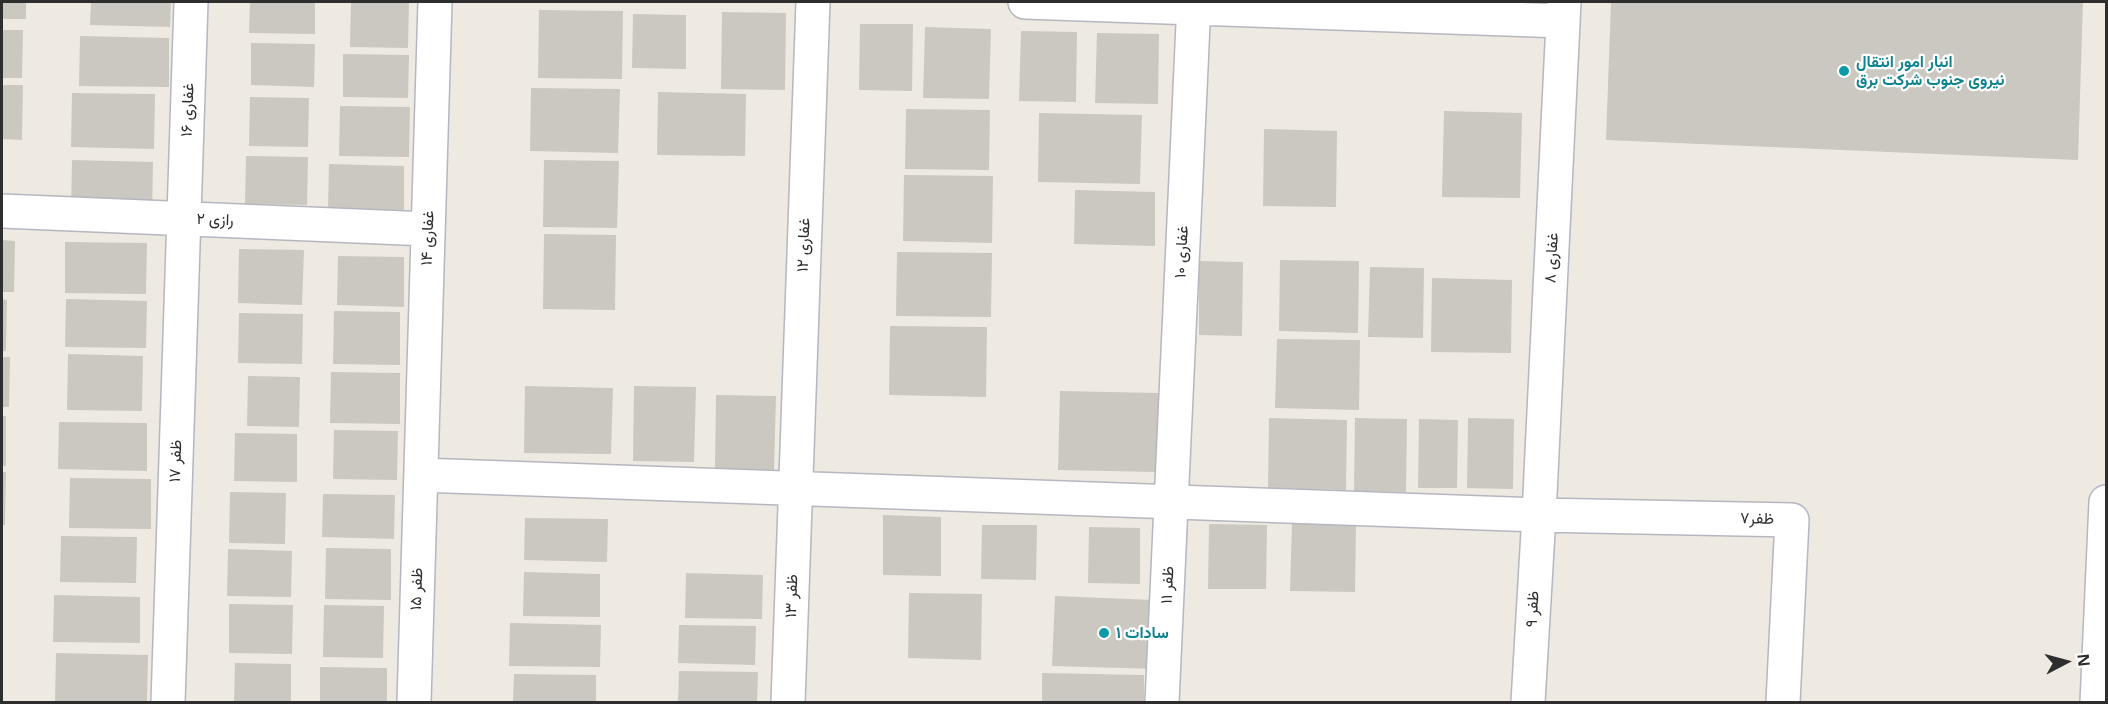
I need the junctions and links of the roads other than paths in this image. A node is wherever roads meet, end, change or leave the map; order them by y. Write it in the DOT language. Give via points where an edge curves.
graph roads {
  1 [pos="191,2"];
  2 [pos="435,2"];
  3 [pos="813,2"];
  4 [pos="1025,2"];
  5 [pos="1193,5"];
  6 [pos="1564,11"];
  7 [pos="2,211"];
  8 [pos="184,219"];
  9 [pos="428,229"];
  10 [pos="421,475"];
  11 [pos="796,489"];
  12 [pos="1171,502"];
  13 [pos="2106,502"];
  14 [pos="1539,515"];
  15 [pos="168,702"];
  16 [pos="414,702"];
  17 [pos="789,702"];
  18 [pos="1162,702"];
  19 [pos="1528,702"];
  20 [pos="1783,702"];
  21 [pos="2097,702"];
  1 -- 8 [label="street, غفاری ۱۶"];
  2 -- 9 [label="street, غفاری ۱۴"];
  3 -- 11 [label="street, غفاری ۱۲"];
  4 -- 5 [label="street"];
  5 -- 6 [label="street"];
  5 -- 12 [label="street, غفاری ۱۰"];
  6 -- 14 [label="street, غفاری ۸"];
  7 -- 8 [label="street, رازی ۲"];
  8 -- 9 [label="street, رازی ۲"];
  8 -- 15 [label="street, ظفر ۱۷"];
  9 -- 10 [label="street, غفاری ۱۴"];
  10 -- 11 [label="street"];
  10 -- 16 [label="street, ظفر ۱۵"];
  11 -- 12 [label="street"];
  11 -- 17 [label="street, ظفر ۱۳"];
  12 -- 14 [label="street"];
  12 -- 18 [label="street, ظفر ۱۱"];
  13 -- 21 [label="street"];
  14 -- 19 [label="street, ظفر ۹"];
  14 -- 20 [label="street, ظفر۷" via="1792,520"];
}
